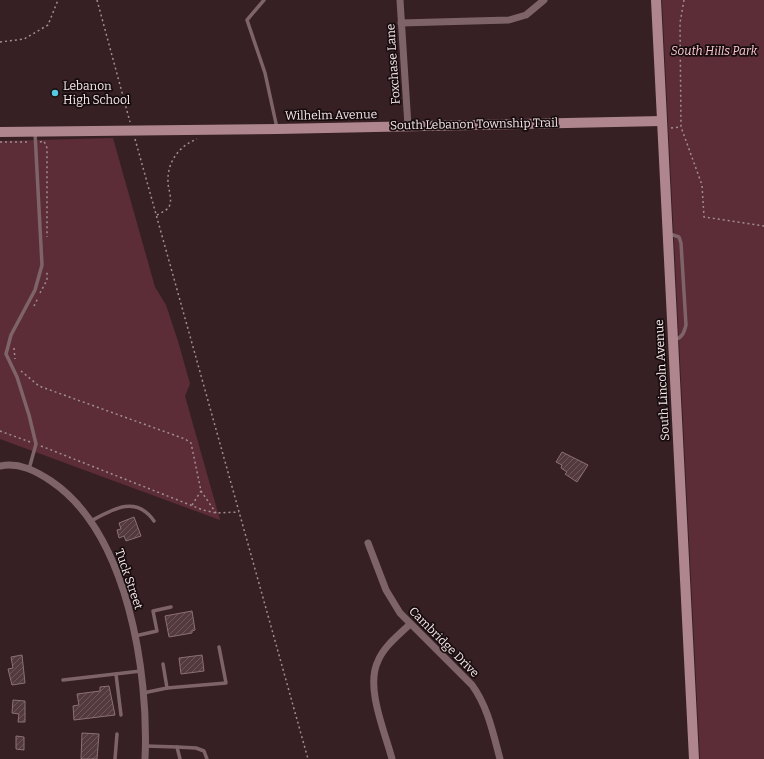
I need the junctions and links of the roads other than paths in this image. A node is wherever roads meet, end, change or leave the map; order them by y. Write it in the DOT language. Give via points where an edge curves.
graph roads {
  1 [pos="264,0"];
  2 [pos="400,0"];
  3 [pos="544,0"];
  4 [pos="656,0"];
  5 [pos="401,23"];
  6 [pos="662,124"];
  7 [pos="408,126"];
  8 [pos="277,129"];
  9 [pos="35,131"];
  10 [pos="0,132"];
  11 [pos="0,466"];
  12 [pos="30,469"];
  13 [pos="91,521"];
  14 [pos="154,521"];
  15 [pos="368,543"];
  16 [pos="171,607"];
  17 [pos="410,624"];
  18 [pos="134,636"];
  19 [pos="219,647"];
  20 [pos="163,664"];
  21 [pos="141,671"];
  22 [pos="116,674"];
  23 [pos="63,680"];
  24 [pos="167,688"];
  25 [pos="143,693"];
  26 [pos="121,714"];
  27 [pos="117,734"];
  28 [pos="146,746"];
  29 [pos="177,747"];
  30 [pos="115,759"];
  31 [pos="145,759"];
  32 [pos="180,759"];
  33 [pos="206,759"];
  34 [pos="392,759"];
  35 [pos="500,759"];
  36 [pos="694,759"];
  1 -- 8 [label="lane" via="247,20 265,73"];
  2 -- 5 [label="street, Foxchase Lane"];
  3 -- 5 [label="street" via="526,15 509,20"];
  4 -- 6 [label="main road, South Lincoln Avenue"];
  5 -- 7 [label="street, Foxchase Lane"];
  6 -- 7 [label="main road, Wilhelm Avenue"];
  6 -- 36 [label="main road, South Lincoln Avenue"];
  7 -- 8 [label="main road, Wilhelm Avenue"];
  8 -- 9 [label="main road, Wilhelm Avenue"];
  9 -- 10 [label="main road, Wilhelm Avenue"];
  9 -- 12 [label="lane" via="42,264 34,290 11,335 6,354 17,377 36,444"];
  11 -- 12 [label="street, Tuck Street"];
  12 -- 13 [label="street, Tuck Street" via="63,490"];
  13 -- 14 [label="lane" via="120,506 140,508"];
  13 -- 18 [label="street, Tuck Street" via="105,545 118,577"];
  15 -- 17 [label="street, Cambridge Drive" via="392,601"];
  16 -- 18 [label="lane" via="153,611 157,631"];
  17 -- 34 [label="street" via="382,654 373,677 375,696"];
  17 -- 35 [label="street, Cambridge Drive" via="480,696"];
  18 -- 21 [label="street, Tuck Street"];
  19 -- 24 [label="lane" via="226,683"];
  20 -- 24 [label="lane"];
  21 -- 22 [label="lane"];
  21 -- 25 [label="street, Tuck Street"];
  22 -- 23 [label="lane"];
  22 -- 26 [label="lane"];
  24 -- 25 [label="lane"];
  25 -- 28 [label="street, Tuck Street"];
  27 -- 30 [label="lane"];
  28 -- 29 [label="lane"];
  28 -- 31 [label="street, Tuck Street"];
  29 -- 32 [label="lane"];
  29 -- 33 [label="lane" via="204,751"];
}
